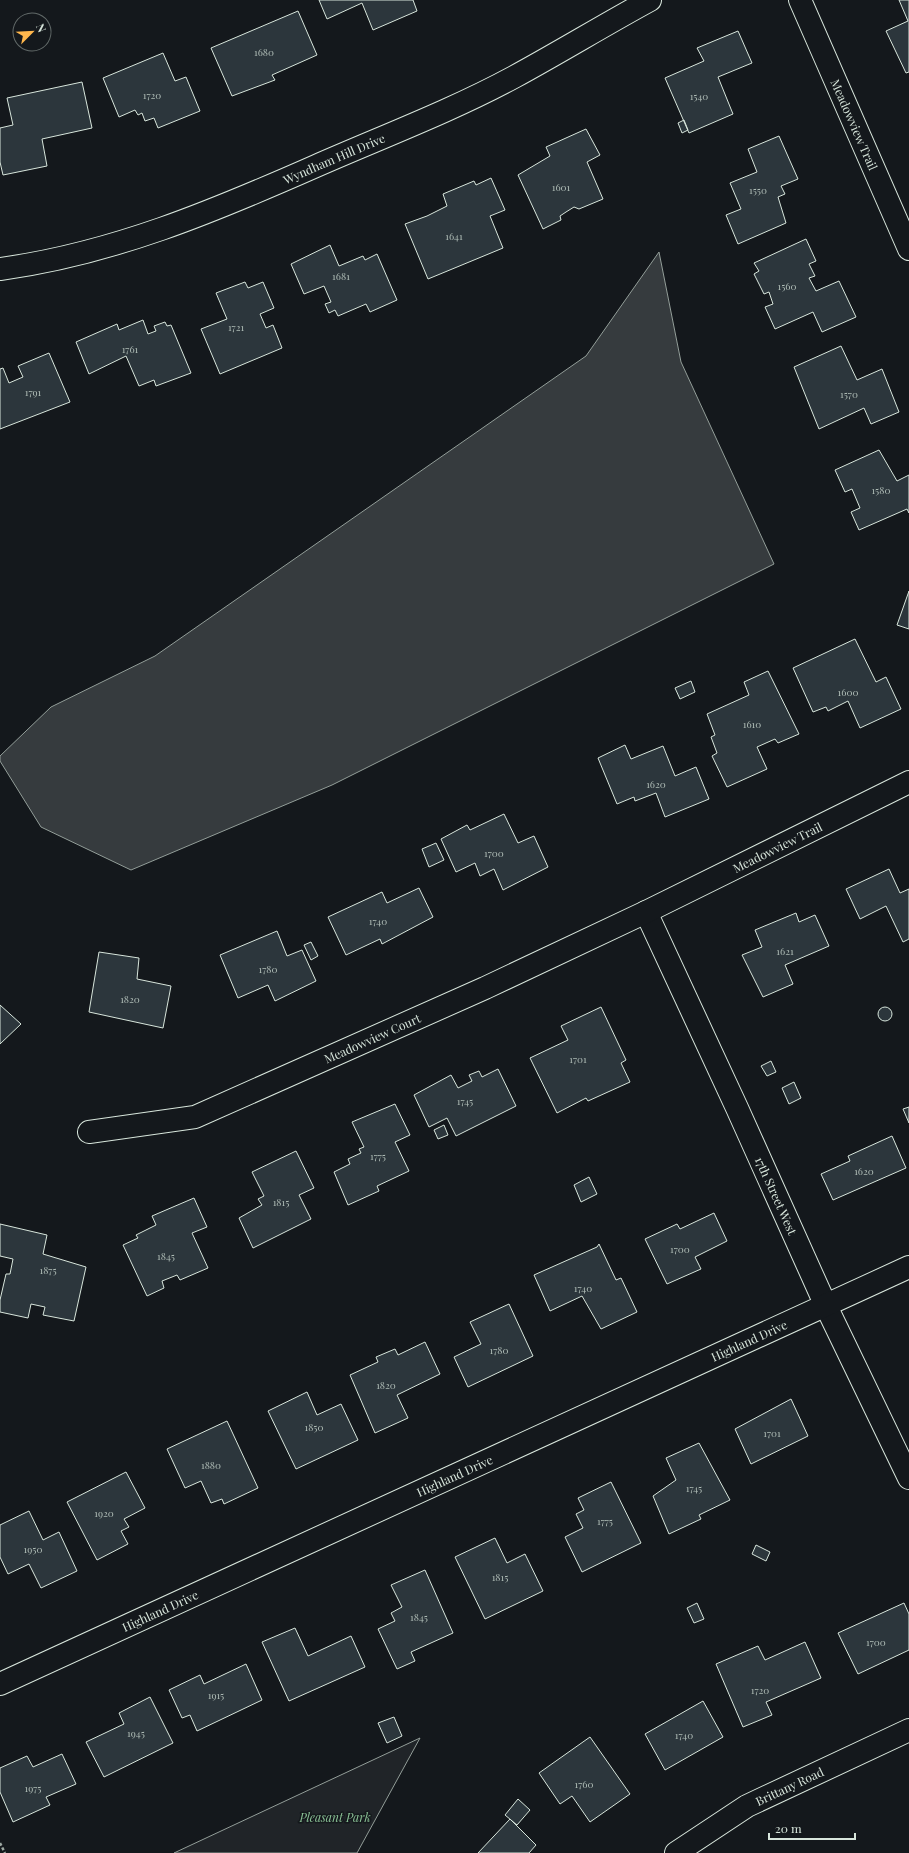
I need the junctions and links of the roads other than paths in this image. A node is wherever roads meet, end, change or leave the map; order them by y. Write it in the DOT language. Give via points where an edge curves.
graph roads {
  1 [pos="650,0"];
  2 [pos="800,0"];
  3 [pos="909,249"];
  4 [pos="0,269"];
  5 [pos="909,782"];
  6 [pos="646,912"];
  7 [pos="89,1132"];
  8 [pos="909,1267"];
  9 [pos="826,1306"];
  10 [pos="909,1478"];
  11 [pos="0,1684"];
  12 [pos="909,1730"];
  13 [pos="676,1853"];
  1 -- 4 [label="street, Wyndham Hill Drive" via="513,78 243,198 111,246 63,258"];
  2 -- 3 [label="street, Meadowview Trail"];
  5 -- 6 [label="street, Meadowview Trail"];
  6 -- 7 [label="street, Meadowview Court" via="485,988 195,1117"];
  6 -- 9 [label="street, 17th Street West"];
  8 -- 9 [label="street, Highland Drive"];
  9 -- 10 [label="street, 17th Street West"];
  9 -- 11 [label="street, Highland Drive"];
  12 -- 13 [label="street, Brittany Road" via="748,1806"];
}
